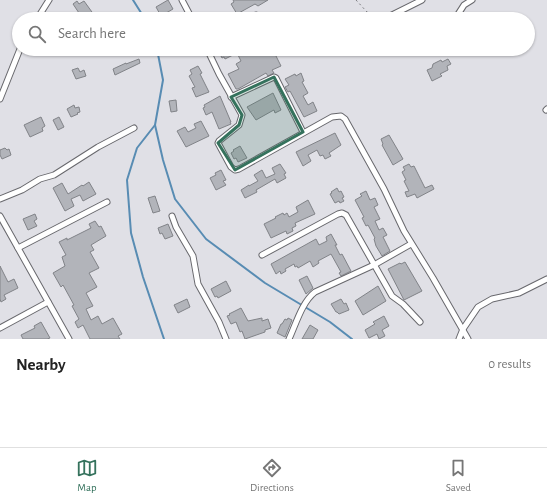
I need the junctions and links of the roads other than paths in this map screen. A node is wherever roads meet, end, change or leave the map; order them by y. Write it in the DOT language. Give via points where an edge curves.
graph roads {
  1 [pos="49,0"];
  2 [pos="182,0"];
  3 [pos="422,0"];
  4 [pos="472,0"];
  5 [pos="42,12"];
  6 [pos="188,12"];
  7 [pos="397,12"];
  8 [pos="460,12"];
  9 [pos="17,56"];
  10 [pos="210,56"];
  11 [pos="231,97"];
  12 [pos="0,100"];
  13 [pos="134,128"];
  14 [pos="303,132"];
  15 [pos="0,199"];
  16 [pos="108,202"];
  17 [pos="0,216"];
  18 [pos="172,216"];
  19 [pos="411,244"];
  20 [pos="18,248"];
  21 [pos="262,255"];
  22 [pos="374,265"];
  23 [pos="547,279"];
  24 [pos="48,302"];
  25 [pos="420,322"];
  26 [pos="0,328"];
  27 [pos="463,329"];
  28 [pos="69,339"];
  29 [pos="226,339"];
  30 [pos="289,339"];
  31 [pos="459,339"];
  32 [pos="468,339"];
  1 -- 5 [label="street"];
  2 -- 6 [label="street"];
  3 -- 7 [label="street"];
  4 -- 8 [label="street"];
  9 -- 12 [label="street"];
  10 -- 11 [label="street"];
  11 -- 14 [label="street" via="274,77"];
  11 -- 14 [label="street" via="242,115 240,125 218,143 235,170"];
  13 -- 15 [label="street" via="54,175 40,179"];
  14 -- 19 [label="street" via="332,117 341,116 345,119"];
  16 -- 20 [label="street"];
  17 -- 20 [label="street"];
  18 -- 29 [label="street" via="193,256 198,284"];
  19 -- 22 [label="street"];
  19 -- 27 [label="street"];
  20 -- 24 [label="street"];
  21 -- 22 [label="street" via="342,213 346,215"];
  22 -- 25 [label="street" via="392,296 404,304"];
  22 -- 30 [label="street" via="310,296"];
  23 -- 27 [label="street" via="519,293 483,303 473,312"];
  24 -- 26 [label="street"];
  24 -- 28 [label="street"];
  27 -- 31 [label="street"];
  27 -- 32 [label="street"];
}
